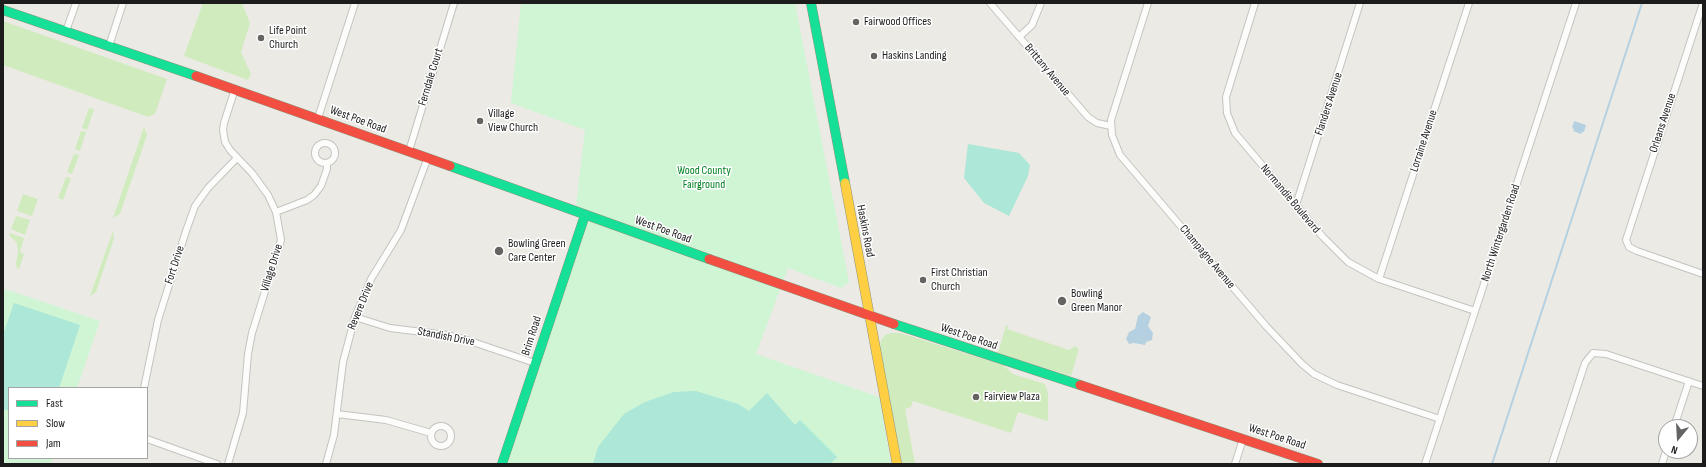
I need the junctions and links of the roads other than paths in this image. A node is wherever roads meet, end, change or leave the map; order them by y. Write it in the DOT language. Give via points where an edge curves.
graph roads {
  1 [pos="76,3"];
  2 [pos="123,3"];
  3 [pos="355,3"];
  4 [pos="454,3"];
  5 [pos="811,3"];
  6 [pos="990,3"];
  7 [pos="1041,3"];
  8 [pos="1148,3"];
  9 [pos="1256,3"];
  10 [pos="1360,3"];
  11 [pos="1469,3"];
  12 [pos="1576,3"];
  13 [pos="1702,3"];
  14 [pos="3,10"];
  15 [pos="66,31"];
  16 [pos="1019,37"];
  17 [pos="109,46"];
  18 [pos="235,88"];
  19 [pos="318,118"];
  20 [pos="1111,126"];
  21 [pos="408,151"];
  22 [pos="428,157"];
  23 [pos="237,158"];
  24 [pos="327,163"];
  25 [pos="1296,205"];
  26 [pos="276,212"];
  27 [pos="585,215"];
  28 [pos="1703,274"];
  29 [pos="1379,278"];
  30 [pos="1475,311"];
  31 [pos="869,316"];
  32 [pos="355,317"];
  33 [pos="535,363"];
  34 [pos="1689,381"];
  35 [pos="1703,386"];
  36 [pos="144,387"];
  37 [pos="337,414"];
  38 [pos="1440,419"];
  39 [pos="1677,419"];
  40 [pos="431,433"];
  41 [pos="148,439"];
  42 [pos="1243,439"];
  43 [pos="218,464"];
  44 [pos="228,464"];
  45 [pos="326,464"];
  46 [pos="502,464"];
  47 [pos="897,464"];
  48 [pos="1235,464"];
  49 [pos="1318,464"];
  50 [pos="1426,464"];
  51 [pos="1552,464"];
  1 -- 15 [label="street"];
  2 -- 17 [label="street"];
  3 -- 19 [label="street"];
  4 -- 21 [label="street, Ferndale Court"];
  5 -- 31 [label="main road, Haskins Road"];
  6 -- 16 [label="street, Brittany Avenue"];
  7 -- 16 [label="street" via="1032,25"];
  8 -- 20 [label="street, Champagne Avenue"];
  9 -- 25 [label="street, Normandie Boulevard" via="1228,87 1227,113 1234,132"];
  10 -- 25 [label="street, Flanders Avenue"];
  11 -- 29 [label="street, Lorraine Avenue"];
  12 -- 30 [label="street, North Wintergarden Road"];
  13 -- 28 [label="street, Orleans Avenue" via="1628,232 1627,244 1637,251"];
  14 -- 15 [label="main road, West Poe Road"];
  15 -- 17 [label="main road, West Poe Road"];
  16 -- 20 [label="street, Brittany Avenue" via="1088,117 1097,123"];
  17 -- 18 [label="main road, West Poe Road"];
  18 -- 19 [label="main road, West Poe Road"];
  18 -- 23 [label="street, Village Drive" via="223,130 225,142"];
  19 -- 21 [label="main road, West Poe Road"];
  20 -- 38 [label="street, Champagne Avenue" via="1120,155 1262,322 1302,364 1314,374 1337,385"];
  21 -- 22 [label="main road, West Poe Road"];
  22 -- 27 [label="main road, West Poe Road"];
  22 -- 32 [label="street, Revere Drive" via="402,230 371,279"];
  23 -- 26 [label="street, Village Drive" via="262,186"];
  23 -- 36 [label="street, Fort Drive" via="208,188 196,206 158,320"];
  24 -- 26 [label="street" via="321,186 314,195"];
  25 -- 29 [label="street, Normandie Boulevard" via="1348,262"];
  26 -- 44 [label="street, Village Drive" via="281,235 280,248 252,333 243,413"];
  27 -- 31 [label="main road, West Poe Road"];
  27 -- 33 [label="main road, Brim Road"];
  29 -- 30 [label="street, Normandie Boulevard"];
  30 -- 38 [label="street, North Wintergarden Road"];
  31 -- 42 [label="main road, West Poe Road"];
  31 -- 47 [label="main road, Haskins Road"];
  32 -- 33 [label="street, Standish Drive" via="390,328 467,340"];
  32 -- 37 [label="street, Revere Drive" via="343,362"];
  33 -- 46 [label="main road, Brim Road"];
  34 -- 35 [label="street"];
  34 -- 39 [label="street"];
  34 -- 51 [label="street" via="1606,354 1593,353 1585,363"];
  37 -- 40 [label="street" via="386,420"];
  37 -- 45 [label="street, Revere Drive"];
  38 -- 50 [label="street, North Wintergarden Road"];
  41 -- 43 [label="street"];
  42 -- 48 [label="street"];
  42 -- 49 [label="main road, West Poe Road"];
}
